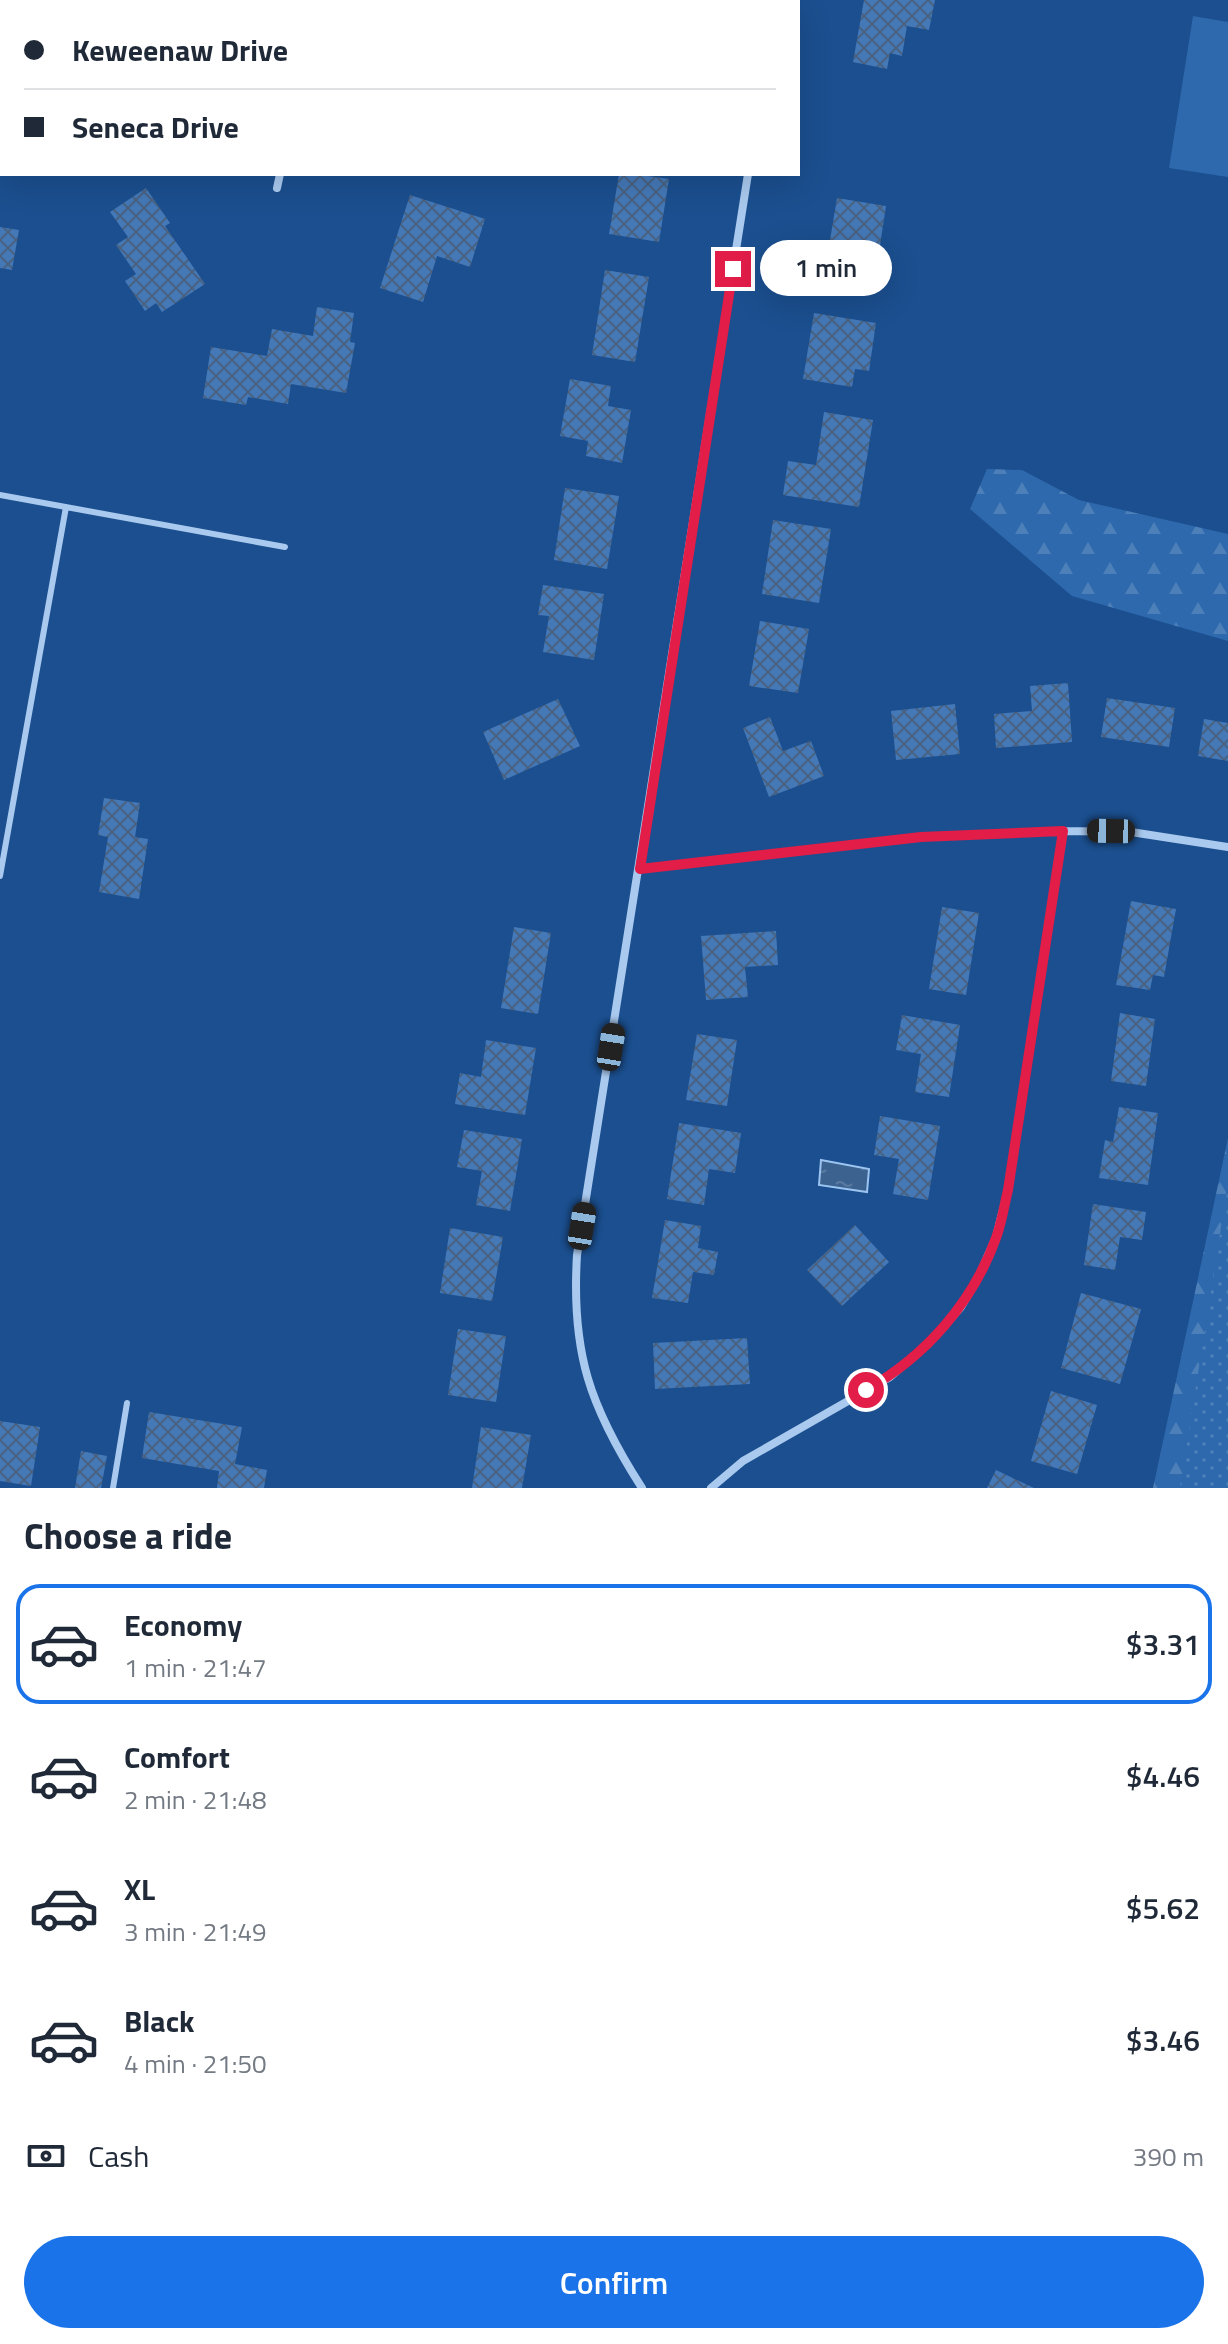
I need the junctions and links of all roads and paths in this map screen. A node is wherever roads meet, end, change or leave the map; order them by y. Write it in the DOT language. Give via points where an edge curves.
graph roads {
  1 [pos="280,176"];
  2 [pos="748,176"];
  3 [pos="277,188"];
  4 [pos="0,495"];
  5 [pos="66,507"];
  6 [pos="285,547"];
  7 [pos="1063,831"];
  8 [pos="1228,847"];
  9 [pos="640,869"];
  10 [pos="0,876"];
  11 [pos="127,1403"];
  12 [pos="113,1488"];
  13 [pos="642,1488"];
  14 [pos="711,1488"];
  1 -- 3 [label="street"];
  2 -- 9 [label="street"];
  4 -- 5 [label="lane"];
  5 -- 6 [label="lane"];
  5 -- 10 [label="lane"];
  7 -- 8 [label="street" via="1131,832"];
  7 -- 9 [label="street" via="921,837"];
  7 -- 14 [label="street" via="1008,1190 978,1278 930,1342 890,1377 743,1461"];
  9 -- 13 [label="street" via="575,1287 588,1382 612,1441"];
  11 -- 12 [label="lane"];
}
